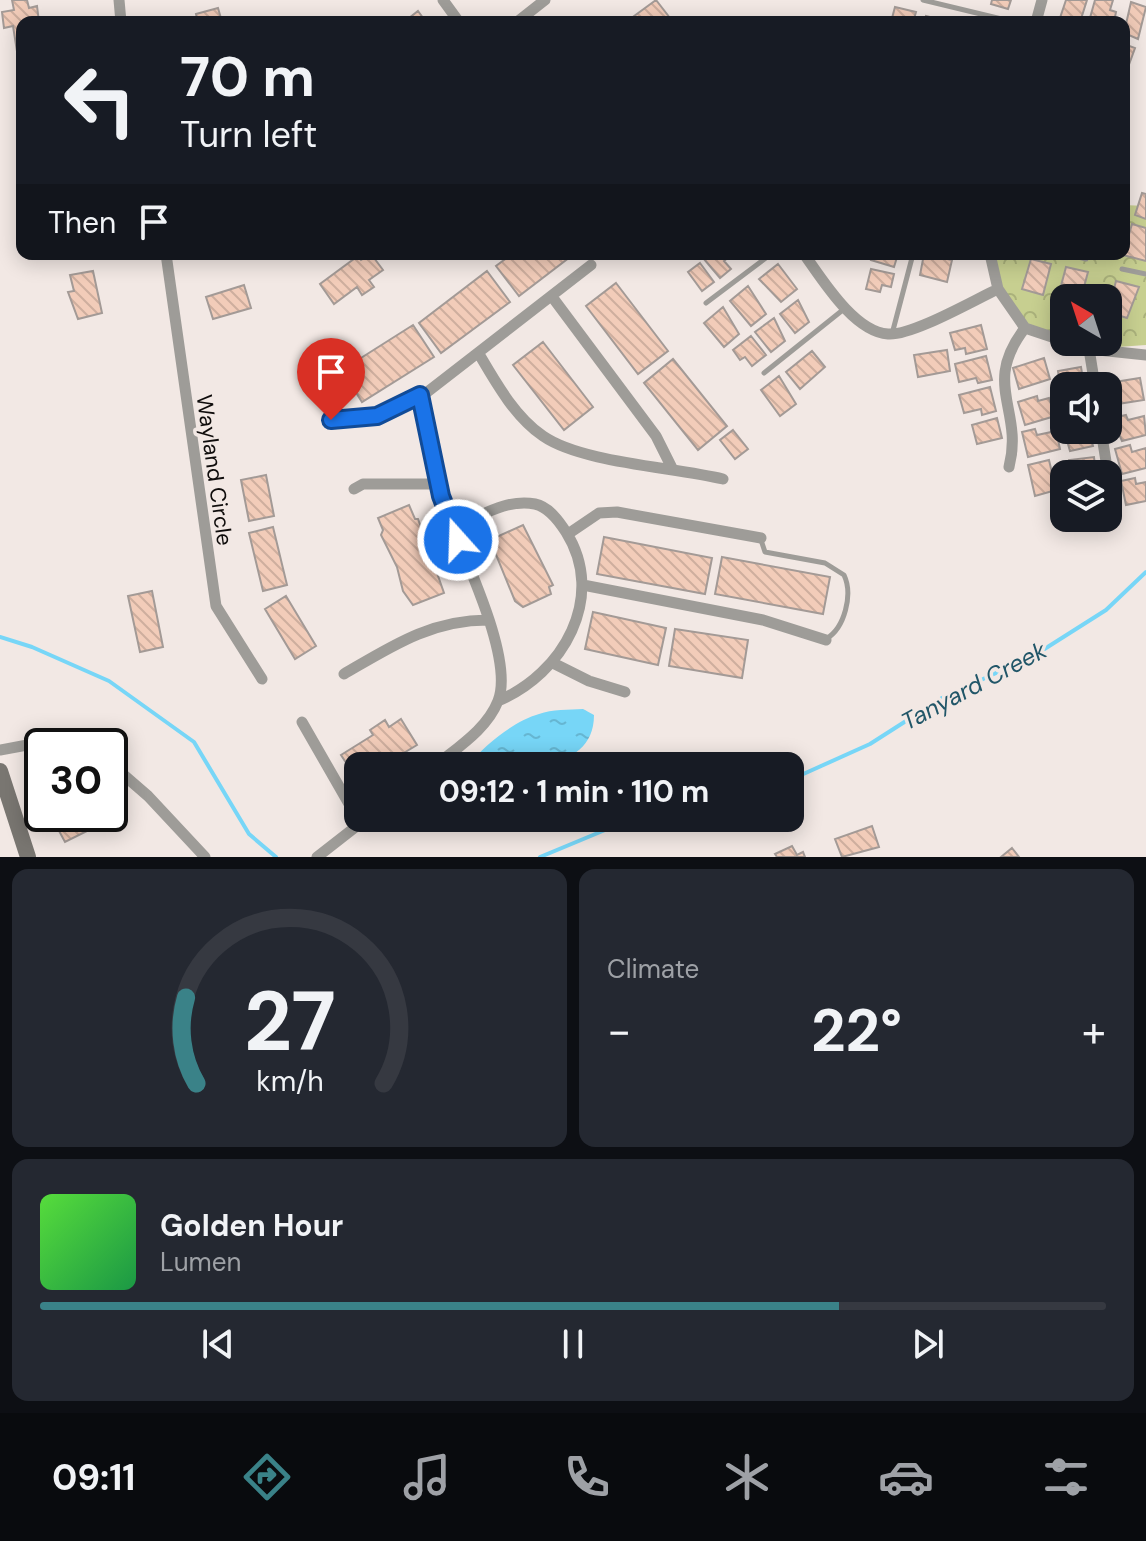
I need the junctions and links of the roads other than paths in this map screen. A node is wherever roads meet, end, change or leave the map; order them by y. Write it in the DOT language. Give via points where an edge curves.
graph roads {
  1 [pos="545,0"];
  2 [pos="923,0"];
  3 [pos="525,16"];
  4 [pos="989,16"];
  5 [pos="167,260"];
  6 [pos="763,260"];
  7 [pos="809,260"];
  8 [pos="911,260"];
  9 [pos="991,260"];
  10 [pos="591,265"];
  11 [pos="1122,269"];
  12 [pos="1146,274"];
  13 [pos="998,289"];
  14 [pos="553,298"];
  15 [pos="706,303"];
  16 [pos="845,308"];
  17 [pos="1025,328"];
  18 [pos="892,334"];
  19 [pos="1050,337"];
  20 [pos="1122,352"];
  21 [pos="479,354"];
  22 [pos="1146,355"];
  23 [pos="764,373"];
  24 [pos="420,395"];
  25 [pos="331,420"];
  26 [pos="1009,467"];
  27 [pos="672,468"];
  28 [pos="723,479"];
  29 [pos="438,484"];
  30 [pos="354,489"];
  31 [pos="454,527"];
  32 [pos="568,534"];
  33 [pos="761,538"];
  34 [pos="583,585"];
  35 [pos="488,620"];
  36 [pos="826,640"];
  37 [pos="553,663"];
  38 [pos="344,674"];
  39 [pos="262,679"];
  40 [pos="625,692"];
  41 [pos="498,701"];
  42 [pos="302,722"];
  43 [pos="24,746"];
  44 [pos="0,750"];
  45 [pos="452,752"];
  46 [pos="0,771"];
  47 [pos="128,779"];
  48 [pos="344,788"];
  49 [pos="349,832"];
  50 [pos="28,857"];
  51 [pos="205,857"];
  52 [pos="317,857"];
  1 -- 3 [label="street"];
  2 -- 4 [label="lane"];
  5 -- 39 [label="street, Wayland Circle" via="216,606"];
  6 -- 15 [label="lane"];
  7 -- 16 [label="street"];
  8 -- 18 [label="lane"];
  9 -- 13 [label="street"];
  10 -- 14 [label="street"];
  11 -- 12 [label="lane"];
  13 -- 17 [label="street"];
  13 -- 18 [label="street"];
  14 -- 21 [label="street"];
  14 -- 27 [label="street" via="656,436"];
  16 -- 18 [label="street" via="865,325"];
  16 -- 23 [label="lane"];
  17 -- 19 [label="street"];
  17 -- 26 [label="street" via="1004,362 1014,450"];
  20 -- 22 [label="street"];
  21 -- 24 [label="street"];
  21 -- 27 [label="street" via="511,403 547,439 576,450"];
  24 -- 25 [label="street" via="377,416"];
  24 -- 29 [label="street"];
  27 -- 28 [label="street"];
  29 -- 30 [label="street" via="363,484"];
  29 -- 31 [label="street"];
  31 -- 32 [label="street" via="493,509 535,503 551,512"];
  31 -- 35 [label="street"];
  32 -- 33 [label="street" via="599,513 617,512"];
  32 -- 34 [label="street" via="578,553"];
  33 -- 36 [label="lane" via="765,552 825,563 844,575 847,606 842,623"];
  34 -- 36 [label="street" via="763,620"];
  34 -- 37 [label="street" via="570,635"];
  35 -- 38 [label="street" via="458,620 418,631"];
  35 -- 41 [label="street" via="500,667"];
  37 -- 40 [label="street"];
  37 -- 41 [label="street" via="536,681"];
  41 -- 45 [label="street" via="483,726"];
  42 -- 48 [label="street"];
  43 -- 44 [label="street"];
  46 -- 50 [label="street"];
  47 -- 51 [label="street"];
  49 -- 52 [label="street"];
}
